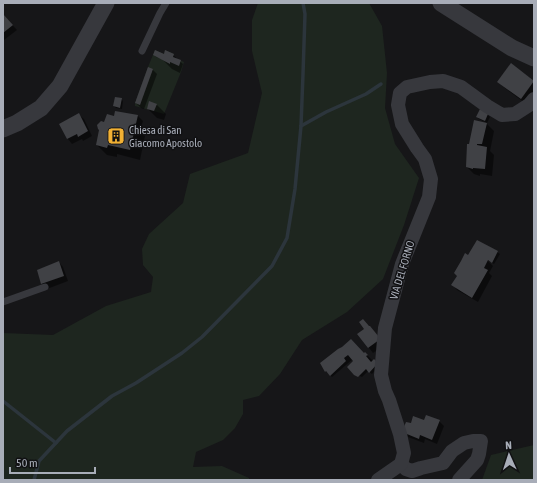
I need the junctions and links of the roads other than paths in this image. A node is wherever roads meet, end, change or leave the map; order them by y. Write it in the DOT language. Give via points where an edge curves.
graph roads {
  1 [pos="106,3"];
  2 [pos="166,3"];
  3 [pos="441,3"];
  4 [pos="142,51"];
  5 [pos="534,58"];
  6 [pos="534,99"];
  7 [pos="3,129"];
  8 [pos="45,287"];
  9 [pos="3,302"];
  10 [pos="401,464"];
  11 [pos="378,480"];
  12 [pos="459,480"];
  1 -- 7 [label="street" via="60,86 41,108"];
  2 -- 4 [label="lane"];
  3 -- 5 [label="street" via="512,48"];
  6 -- 10 [label="street, VIA DEL FORNO" via="530,105 515,114 502,114 461,87 443,81 407,87 400,93 398,105 402,124 425,158 431,179 429,196 402,264 385,328 381,375 400,434 404,453"];
  8 -- 9 [label="lane"];
  10 -- 11 [label="street"];
  10 -- 12 [label="street" via="412,471 443,463 452,451 464,443 481,441 477,460"];
}
